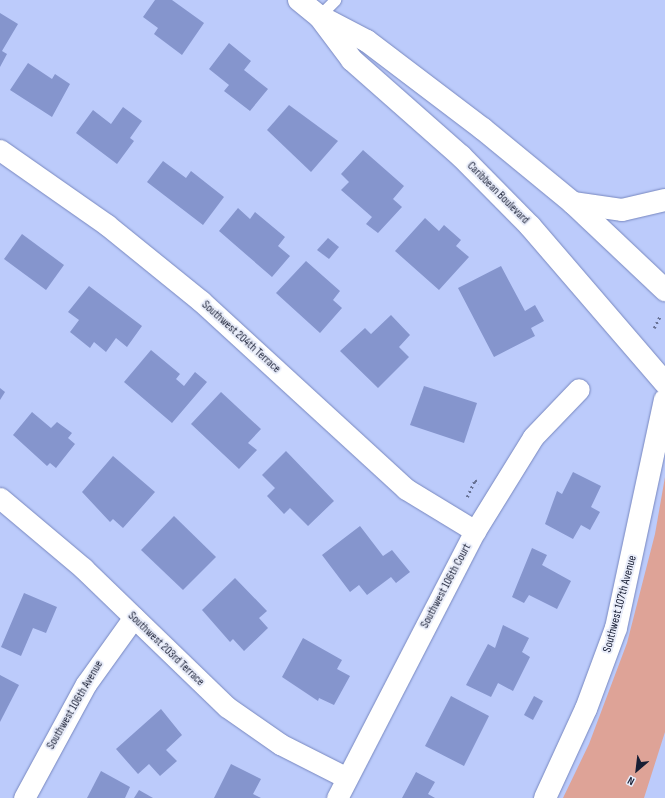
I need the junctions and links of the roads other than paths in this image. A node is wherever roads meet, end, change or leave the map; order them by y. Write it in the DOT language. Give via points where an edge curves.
graph roads {
  1 [pos="299,0"];
  2 [pos="335,0"];
  3 [pos="319,16"];
  4 [pos="0,150"];
  5 [pos="665,200"];
  6 [pos="573,203"];
  7 [pos="665,290"];
  8 [pos="665,383"];
  9 [pos="579,389"];
  10 [pos="665,400"];
  11 [pos="660,436"];
  12 [pos="0,498"];
  13 [pos="475,531"];
  14 [pos="134,617"];
  15 [pos="347,778"];
  16 [pos="24,798"];
  17 [pos="337,798"];
  18 [pos="545,798"];
  1 -- 3 [label="street, Caribbean Boulevard"];
  2 -- 3 [label="lane"];
  3 -- 6 [label="street, Caribbean Boulevard" via="367,41 410,72"];
  3 -- 8 [label="street, Caribbean Boulevard" via="352,60 461,156 530,226"];
  4 -- 13 [label="street, Southwest 204th Terrace" via="107,225 201,301 406,489"];
  5 -- 6 [label="street" via="622,210"];
  6 -- 7 [label="street, Caribbean Boulevard"];
  9 -- 13 [label="street, Southwest 106th Court" via="533,437"];
  10 -- 11 [label="street, Southwest 107th Avenue"];
  11 -- 18 [label="street, Southwest 107th Avenue" via="616,628 586,710"];
  12 -- 14 [label="street, Southwest 203rd Terrace" via="83,568"];
  13 -- 15 [label="street, Southwest 106th Court"];
  14 -- 15 [label="street, Southwest 203rd Terrace" via="246,722"];
  14 -- 16 [label="street, Southwest 106th Avenue" via="86,684"];
  15 -- 17 [label="street, Southwest 106th Court"];
}
